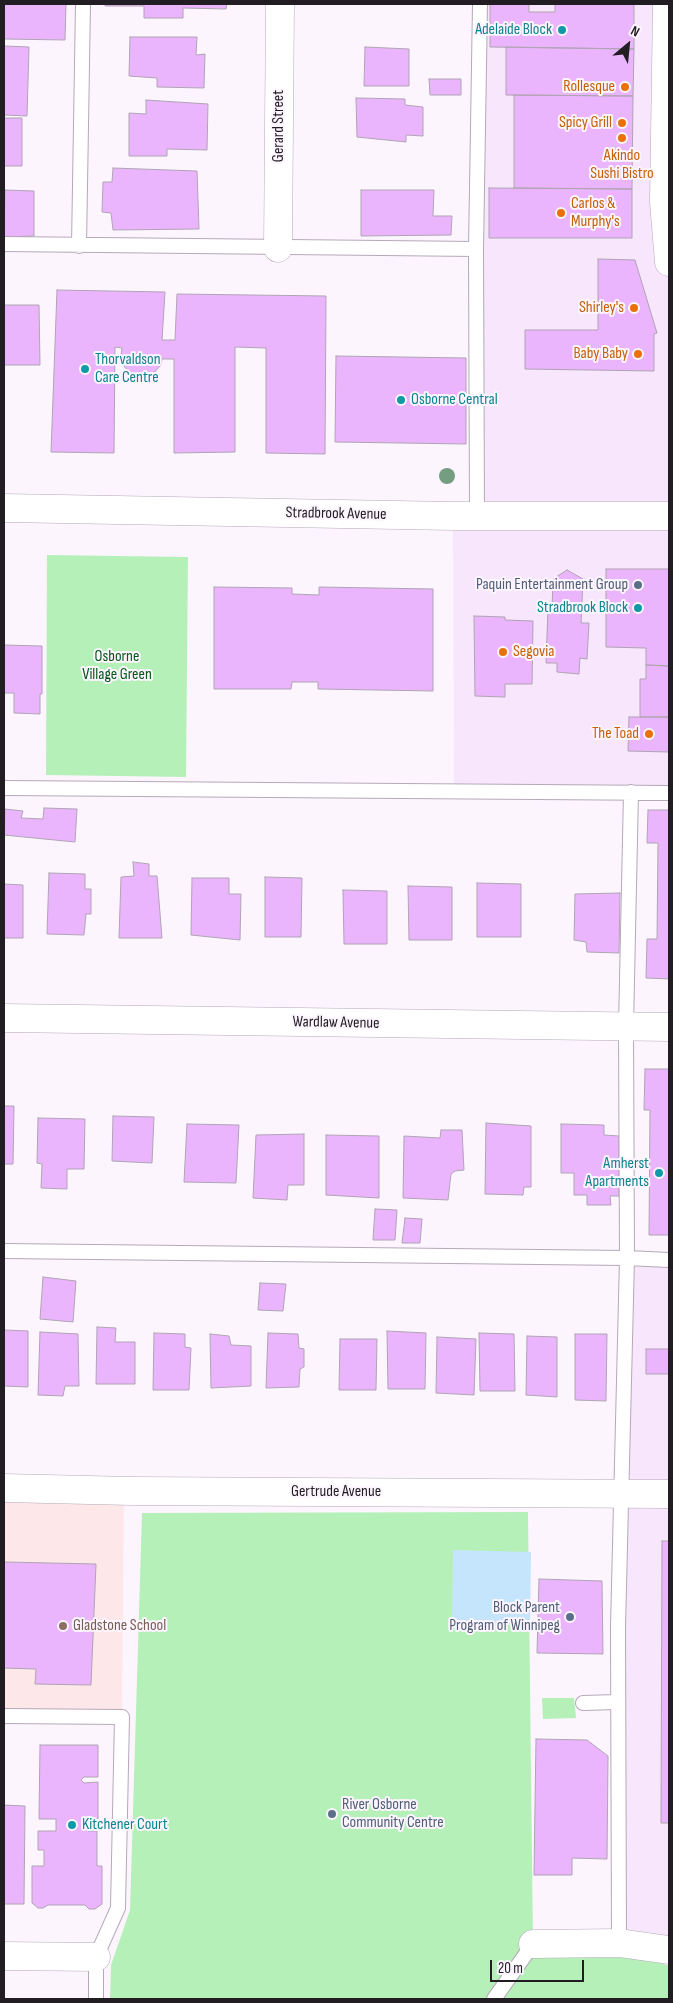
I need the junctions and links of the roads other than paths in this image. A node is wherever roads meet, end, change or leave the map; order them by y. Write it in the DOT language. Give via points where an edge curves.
graph roads {
  1 [pos="83,4"];
  2 [pos="280,4"];
  3 [pos="480,4"];
  4 [pos="666,4"];
  5 [pos="4,244"];
  6 [pos="79,246"];
  7 [pos="278,248"];
  8 [pos="476,249"];
  9 [pos="669,262"];
  10 [pos="4,508"];
  11 [pos="477,516"];
  12 [pos="669,516"];
  13 [pos="4,788"];
  14 [pos="631,792"];
  15 [pos="669,794"];
  16 [pos="4,1018"];
  17 [pos="626,1027"];
  18 [pos="669,1027"];
  19 [pos="4,1251"];
  20 [pos="627,1258"];
  21 [pos="669,1260"];
  22 [pos="4,1488"];
  23 [pos="620,1494"];
  24 [pos="669,1494"];
  25 [pos="618,1702"];
  26 [pos="582,1703"];
  27 [pos="4,1716"];
  28 [pos="619,1943"];
  29 [pos="533,1944"];
  30 [pos="669,1950"];
  31 [pos="4,1956"];
  32 [pos="96,1957"];
  33 [pos="96,1999"];
  34 [pos="494,1999"];
  1 -- 6 [label="lane"];
  2 -- 7 [label="street, Gerard Street"];
  3 -- 8 [label="lane"];
  4 -- 9 [label="street" via="664,202"];
  5 -- 6 [label="lane"];
  6 -- 7 [label="lane"];
  7 -- 8 [label="lane"];
  8 -- 11 [label="lane"];
  10 -- 11 [label="street, Stradbrook Avenue"];
  11 -- 12 [label="street, Stradbrook Avenue"];
  13 -- 14 [label="lane"];
  14 -- 15 [label="lane"];
  14 -- 17 [label="lane"];
  16 -- 17 [label="street, Wardlaw Avenue"];
  17 -- 18 [label="street, Wardlaw Avenue"];
  17 -- 20 [label="lane"];
  19 -- 20 [label="lane"];
  20 -- 21 [label="lane"];
  20 -- 23 [label="lane"];
  22 -- 23 [label="street, Gertrude Avenue"];
  23 -- 24 [label="street, Gertrude Avenue"];
  23 -- 25 [label="lane"];
  25 -- 26 [label="lane"];
  25 -- 28 [label="lane"];
  27 -- 32 [label="lane" via="122,1717 118,1908"];
  28 -- 29 [label="street"];
  28 -- 30 [label="street"];
  29 -- 34 [label="lane"];
  31 -- 32 [label="street"];
  32 -- 33 [label="lane"];
}
